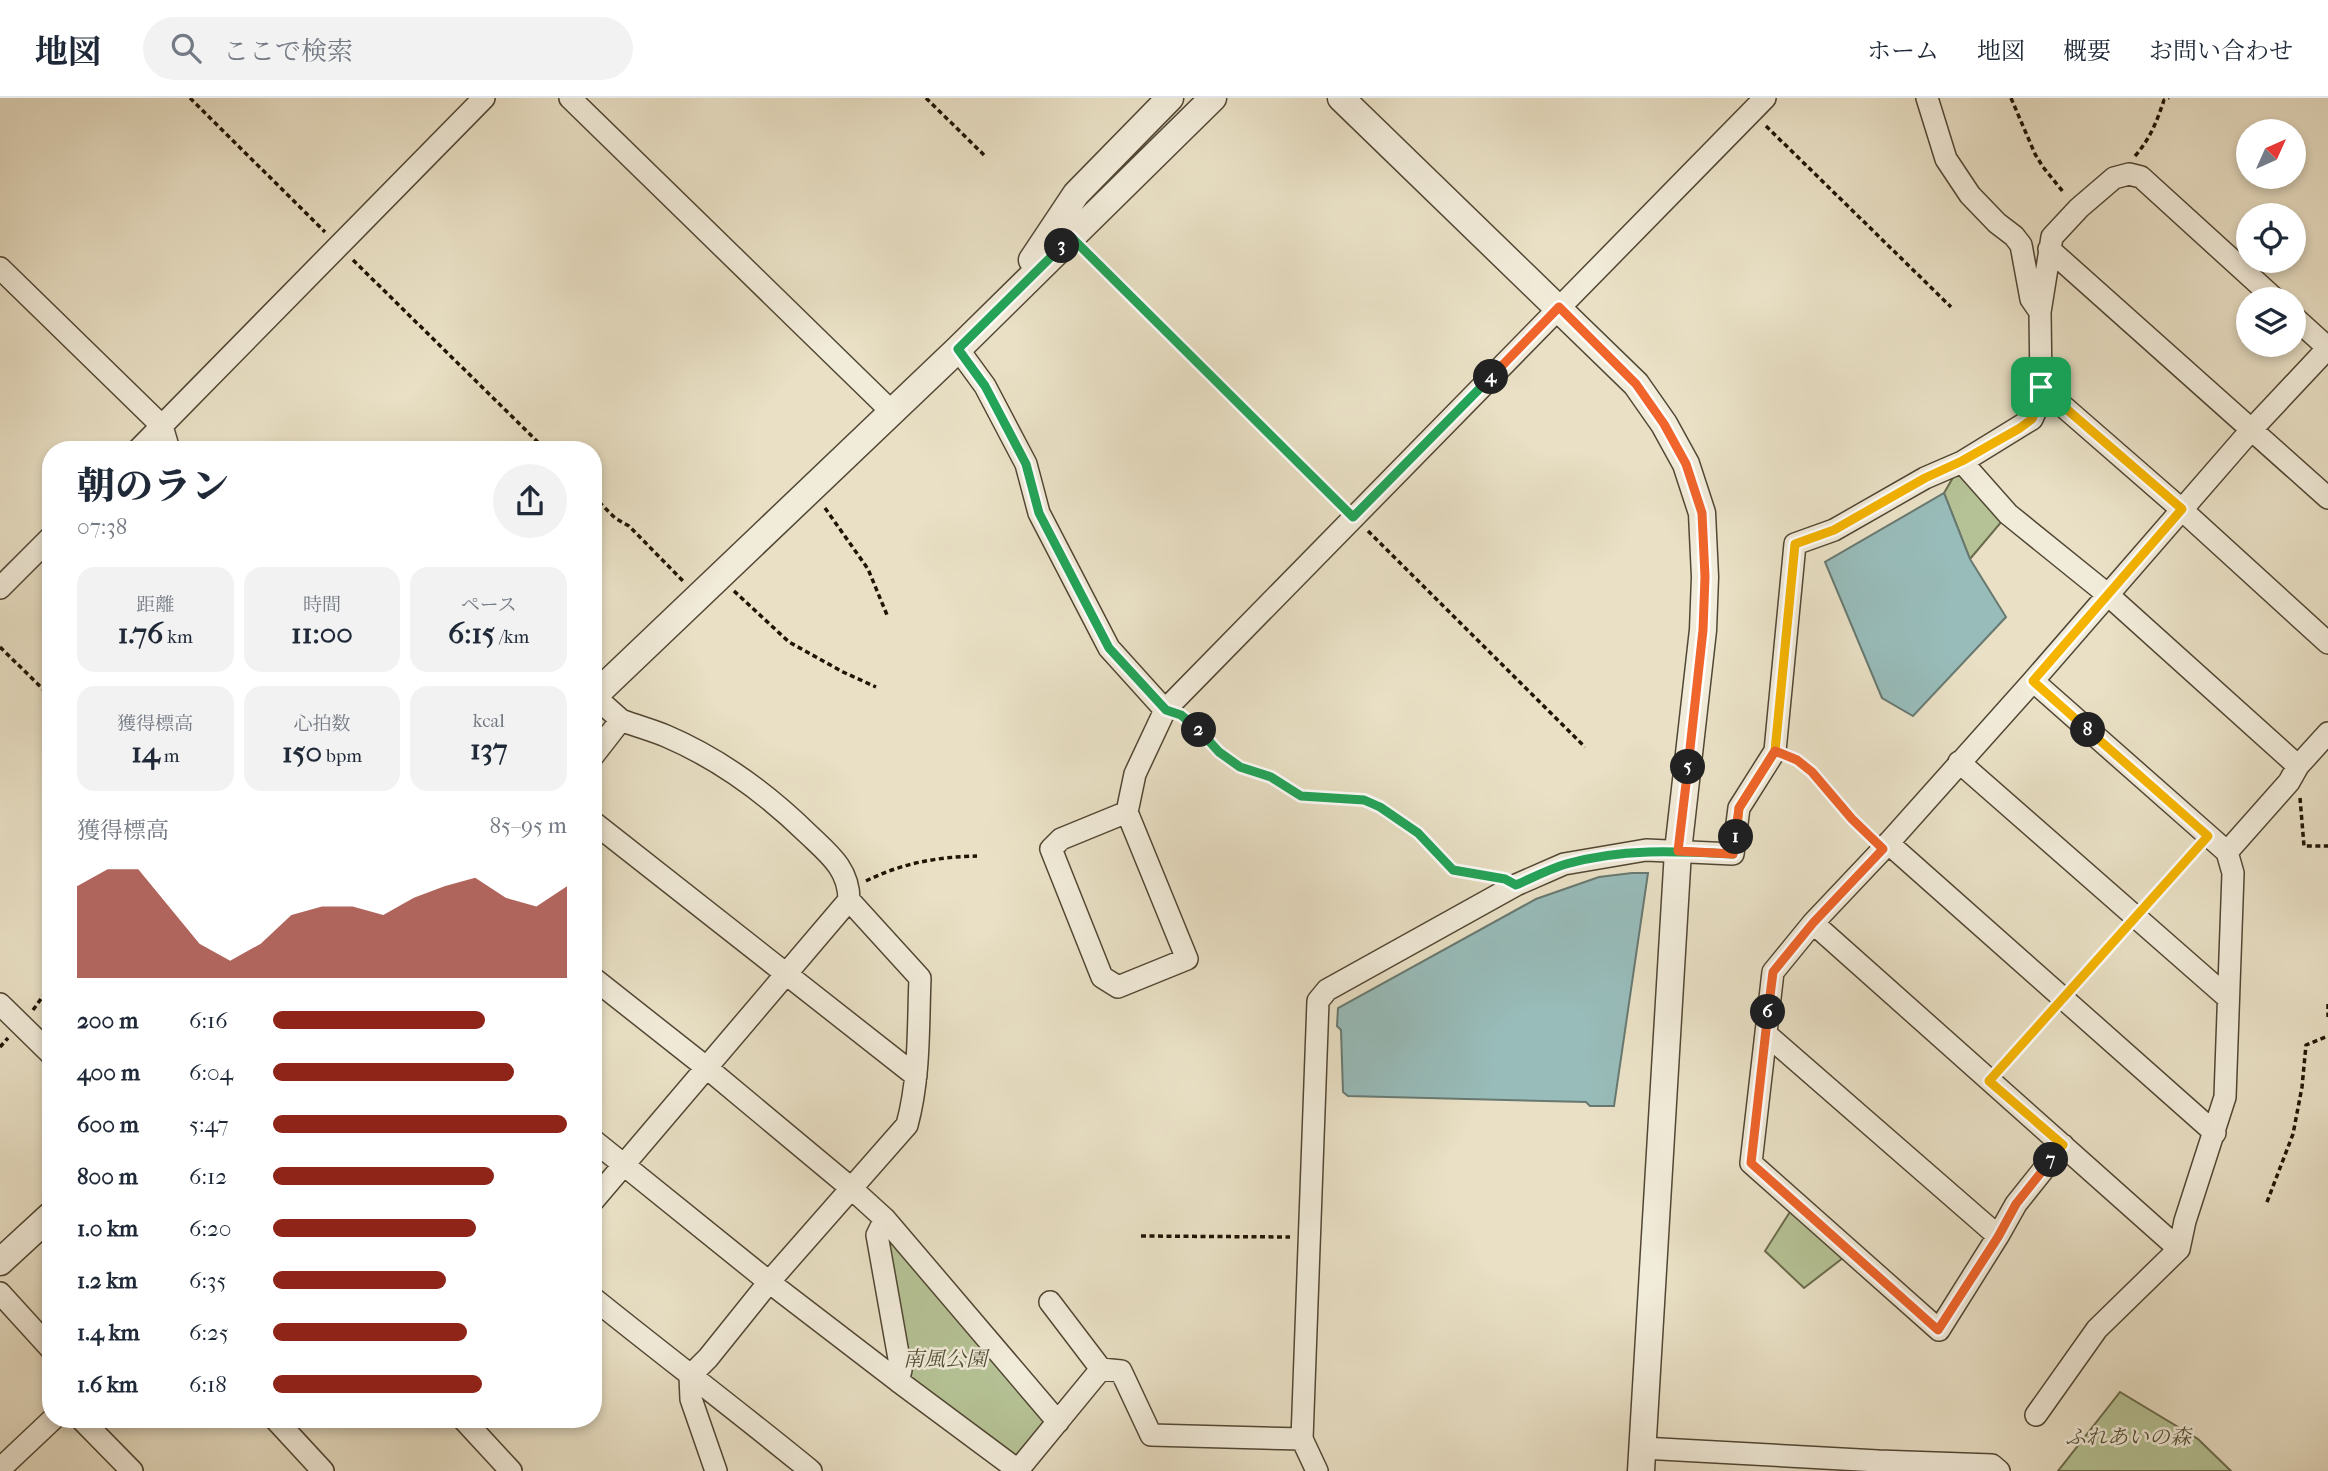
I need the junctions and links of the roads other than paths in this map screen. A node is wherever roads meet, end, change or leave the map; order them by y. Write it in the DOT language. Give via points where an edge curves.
graph roads {
  1 [pos="484,98"];
  2 [pos="570,98"];
  3 [pos="1171,98"];
  4 [pos="1213,98"];
  5 [pos="1341,98"];
  6 [pos="1927,98"];
  7 [pos="1758,105"];
  8 [pos="2049,249"];
  9 [pos="0,268"];
  10 [pos="2262,287"];
  11 [pos="1559,307"];
  12 [pos="2040,312"];
  13 [pos="2306,328"];
  14 [pos="965,342"];
  15 [pos="2328,348"];
  16 [pos="2041,387"];
  17 [pos="891,411"];
  18 [pos="162,426"];
  19 [pos="2252,429"];
  20 [pos="147,441"];
  21 [pos="166,441"];
  22 [pos="1962,461"];
  23 [pos="2328,498"];
  24 [pos="2182,509"];
  25 [pos="42,546"];
  26 [pos="0,588"];
  27 [pos="2107,594"];
  28 [pos="2328,643"];
  29 [pos="2033,681"];
  30 [pos="602,688"];
  31 [pos="602,703"];
  32 [pos="1166,710"];
  33 [pos="621,720"];
  34 [pos="2328,733"];
  35 [pos="602,744"];
  36 [pos="1959,762"];
  37 [pos="2293,774"];
  38 [pos="1127,813"];
  39 [pos="602,829"];
  40 [pos="1885,846"];
  41 [pos="1678,851"];
  42 [pos="2227,852"];
  43 [pos="849,895"];
  44 [pos="1813,923"];
  45 [pos="786,975"];
  46 [pos="602,985"];
  47 [pos="2227,997"];
  48 [pos="0,1004"];
  49 [pos="1766,1034"];
  50 [pos="42,1045"];
  51 [pos="707,1068"];
  52 [pos="916,1076"];
  53 [pos="2215,1133"];
  54 [pos="2063,1145"];
  55 [pos="602,1147"];
  56 [pos="625,1165"];
  57 [pos="850,1188"];
  58 [pos="602,1191"];
  59 [pos="884,1219"];
  60 [pos="42,1223"];
  61 [pos="1998,1237"];
  62 [pos="2179,1249"];
  63 [pos="0,1262"];
  64 [pos="769,1282"];
  65 [pos="0,1293"];
  66 [pos="1050,1302"];
  67 [pos="602,1305"];
  68 [pos="42,1339"];
  69 [pos="1101,1369"];
  70 [pos="690,1376"];
  71 [pos="898,1381"];
  72 [pos="2036,1415"];
  73 [pos="1058,1422"];
  74 [pos="43,1428"];
  75 [pos="90,1428"];
  76 [pos="283,1428"];
  77 [pos="471,1428"];
  78 [pos="1302,1439"];
  79 [pos="1641,1460"];
  80 [pos="1878,1466"];
  81 [pos="0,1469"];
  82 [pos="1018,1470"];
  83 [pos="132,1471"];
  84 [pos="323,1471"];
  85 [pos="511,1471"];
  86 [pos="716,1471"];
  87 [pos="811,1471"];
  88 [pos="1317,1471"];
  89 [pos="1999,1471"];
  1 -- 18 [label="street"];
  2 -- 17 [label="street"];
  3 -- 14 [label="street" via="1076,194 1032,260"];
  4 -- 14 [label="street"];
  5 -- 11 [label="street"];
  6 -- 12 [label="street" via="1946,159 1970,195 2021,245 2031,299"];
  7 -- 11 [label="street"];
  8 -- 10 [label="street" via="2052,237 2079,208 2114,178 2129,174 2141,177"];
  8 -- 12 [label="street"];
  8 -- 19 [label="street"];
  9 -- 18 [label="street"];
  11 -- 32 [label="street"];
  11 -- 41 [label="street" via="1636,384 1664,424 1686,464 1702,513 1703,630"];
  12 -- 16 [label="street"];
  13 -- 15 [label="street"];
  14 -- 17 [label="street"];
  14 -- 32 [label="street" via="1026,464 1039,513 1109,648"];
  15 -- 19 [label="street"];
  16 -- 22 [label="street" via="2032,419"];
  16 -- 24 [label="street"];
  17 -- 30 [label="street"];
  18 -- 20 [label="street"];
  18 -- 21 [label="street"];
  19 -- 23 [label="street"];
  19 -- 24 [label="street"];
  22 -- 27 [label="street" via="2008,514"];
  22 -- 41 [label="street" via="1834,530 1795,544 1775,751 1739,808 1733,854"];
  24 -- 27 [label="street"];
  24 -- 28 [label="street"];
  25 -- 26 [label="street"];
  27 -- 29 [label="street"];
  27 -- 37 [label="street"];
  29 -- 36 [label="street"];
  29 -- 42 [label="street"];
  31 -- 33 [label="street"];
  32 -- 38 [label="street" via="1135,774"];
  33 -- 35 [label="street"];
  33 -- 43 [label="street" via="667,737 753,786 839,864"];
  34 -- 37 [label="street"];
  36 -- 40 [label="street"];
  36 -- 47 [label="street"];
  37 -- 42 [label="street"];
  38 -- 38 [label="street" via="1061,839 1051,849 1102,977 1118,987 1187,959"];
  39 -- 45 [label="street"];
  40 -- 44 [label="street"];
  40 -- 53 [label="street"];
  41 -- 78 [label="street" via="1646,850 1564,864 1516,885 1327,990 1318,1001"];
  41 -- 79 [label="street"];
  42 -- 47 [label="street" via="2233,873"];
  43 -- 45 [label="street"];
  43 -- 52 [label="street" via="920,978"];
  44 -- 49 [label="street" via="1773,972"];
  44 -- 54 [label="street"];
  45 -- 51 [label="street"];
  45 -- 52 [label="street"];
  46 -- 51 [label="street"];
  47 -- 53 [label="street" via="2225,1097"];
  48 -- 50 [label="street"];
  49 -- 61 [label="street"];
  49 -- 61 [label="street" via="1751,1163 1938,1330"];
  51 -- 56 [label="street"];
  51 -- 57 [label="street"];
  52 -- 57 [label="street" via="907,1125"];
  53 -- 62 [label="street"];
  54 -- 61 [label="street" via="2016,1204"];
  54 -- 62 [label="street"];
  55 -- 56 [label="street"];
  56 -- 58 [label="street"];
  56 -- 64 [label="street"];
  57 -- 59 [label="street"];
  57 -- 64 [label="street"];
  59 -- 71 [label="street" via="877,1235 901,1370"];
  59 -- 73 [label="street"];
  60 -- 63 [label="street"];
  62 -- 72 [label="street" via="2096,1329"];
  64 -- 70 [label="street"];
  64 -- 71 [label="street"];
  65 -- 68 [label="street"];
  66 -- 69 [label="street"];
  67 -- 70 [label="street"];
  69 -- 73 [label="street"];
  69 -- 78 [label="street" via="1121,1371 1151,1434"];
  70 -- 86 [label="street" via="691,1399"];
  70 -- 87 [label="street"];
  71 -- 82 [label="street"];
  73 -- 82 [label="street"];
  74 -- 81 [label="street"];
  75 -- 83 [label="street"];
  76 -- 84 [label="street"];
  77 -- 85 [label="street"];
  78 -- 88 [label="street"];
  79 -- 80 [label="street"];
  80 -- 89 [label="street" via="1992,1465"];
}
